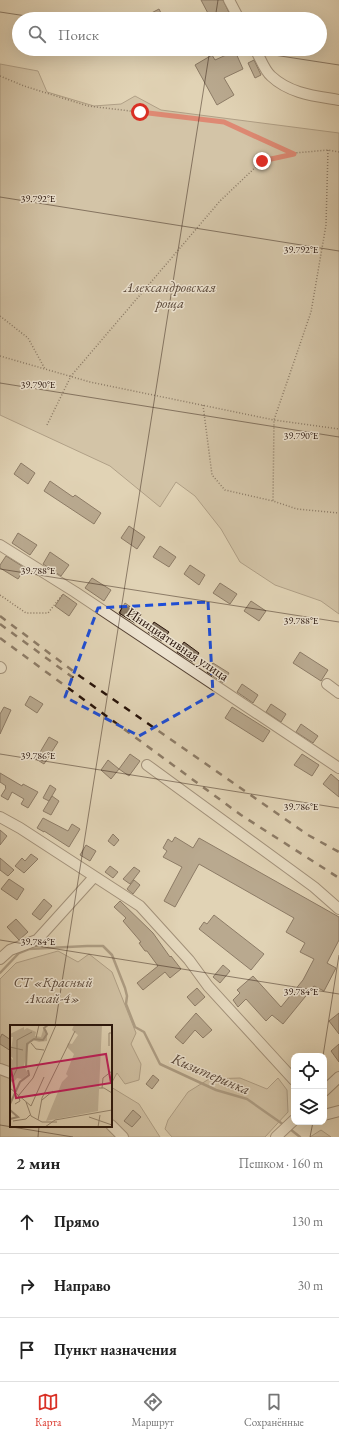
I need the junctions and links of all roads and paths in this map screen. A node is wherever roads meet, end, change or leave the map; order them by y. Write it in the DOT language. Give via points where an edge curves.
graph roads {
  1 [pos="229,0"];
  2 [pos="235,12"];
  3 [pos="259,56"];
  4 [pos="0,76"];
  5 [pos="339,100"];
  6 [pos="328,150"];
  7 [pos="339,152"];
  8 [pos="294,154"];
  9 [pos="0,316"];
  10 [pos="0,356"];
  11 [pos="46,369"];
  12 [pos="71,376"];
  13 [pos="203,405"];
  14 [pos="274,420"];
  15 [pos="47,425"];
  16 [pos="339,429"];
  17 [pos="273,501"];
  18 [pos="339,513"];
  19 [pos="0,546"];
  20 [pos="69,589"];
  21 [pos="0,595"];
  22 [pos="327,684"];
  23 [pos="339,693"];
  24 [pos="147,765"];
  25 [pos="339,768"];
  26 [pos="0,816"];
  27 [pos="94,877"];
  28 [pos="339,909"];
  29 [pos="0,959"];
  30 [pos="0,1069"];
  31 [pos="10,1073"];
  32 [pos="291,1077"];
  33 [pos="339,1077"];
  34 [pos="326,1089"];
  35 [pos="339,1111"];
  36 [pos="327,1114"];
  37 [pos="291,1123"];
  38 [pos="112,1126"];
  39 [pos="123,1137"];
  40 [pos="276,1137"];
  1 -- 2 [label="street"];
  3 -- 5 [label="street" via="270,76 285,86 299,92"];
  4 -- 8 [label="path" via="88,106 224,122"];
  6 -- 7 [label="path"];
  6 -- 8 [label="path"];
  6 -- 14 [label="path" via="326,225 311,312"];
  8 -- 12 [label="path" via="262,161 220,201"];
  9 -- 11 [label="path" via="28,338"];
  10 -- 11 [label="path"];
  11 -- 12 [label="path"];
  12 -- 13 [label="path"];
  12 -- 15 [label="path"];
  13 -- 14 [label="path"];
  13 -- 17 [label="path" via="212,475 225,490"];
  14 -- 16 [label="path"];
  14 -- 17 [label="path"];
  17 -- 18 [label="path" via="297,509"];
  19 -- 20 [label="street, Инициативная улица"];
  20 -- 21 [label="path" via="48,613 26,613"];
  20 -- 25 [label="street, Инициативная улица"];
  22 -- 23 [label="street"];
  24 -- 28 [label="street" via="314,887"];
  26 -- 27 [label="street"];
  27 -- 29 [label="street" via="37,940 10,950"];
  27 -- 32 [label="street" via="140,906 189,960 208,986"];
  30 -- 31 [label="street"];
  33 -- 34 [label="street"];
  35 -- 36 [label="street"];
  37 -- 40 [label="street"];
  38 -- 39 [label="street"];
}
